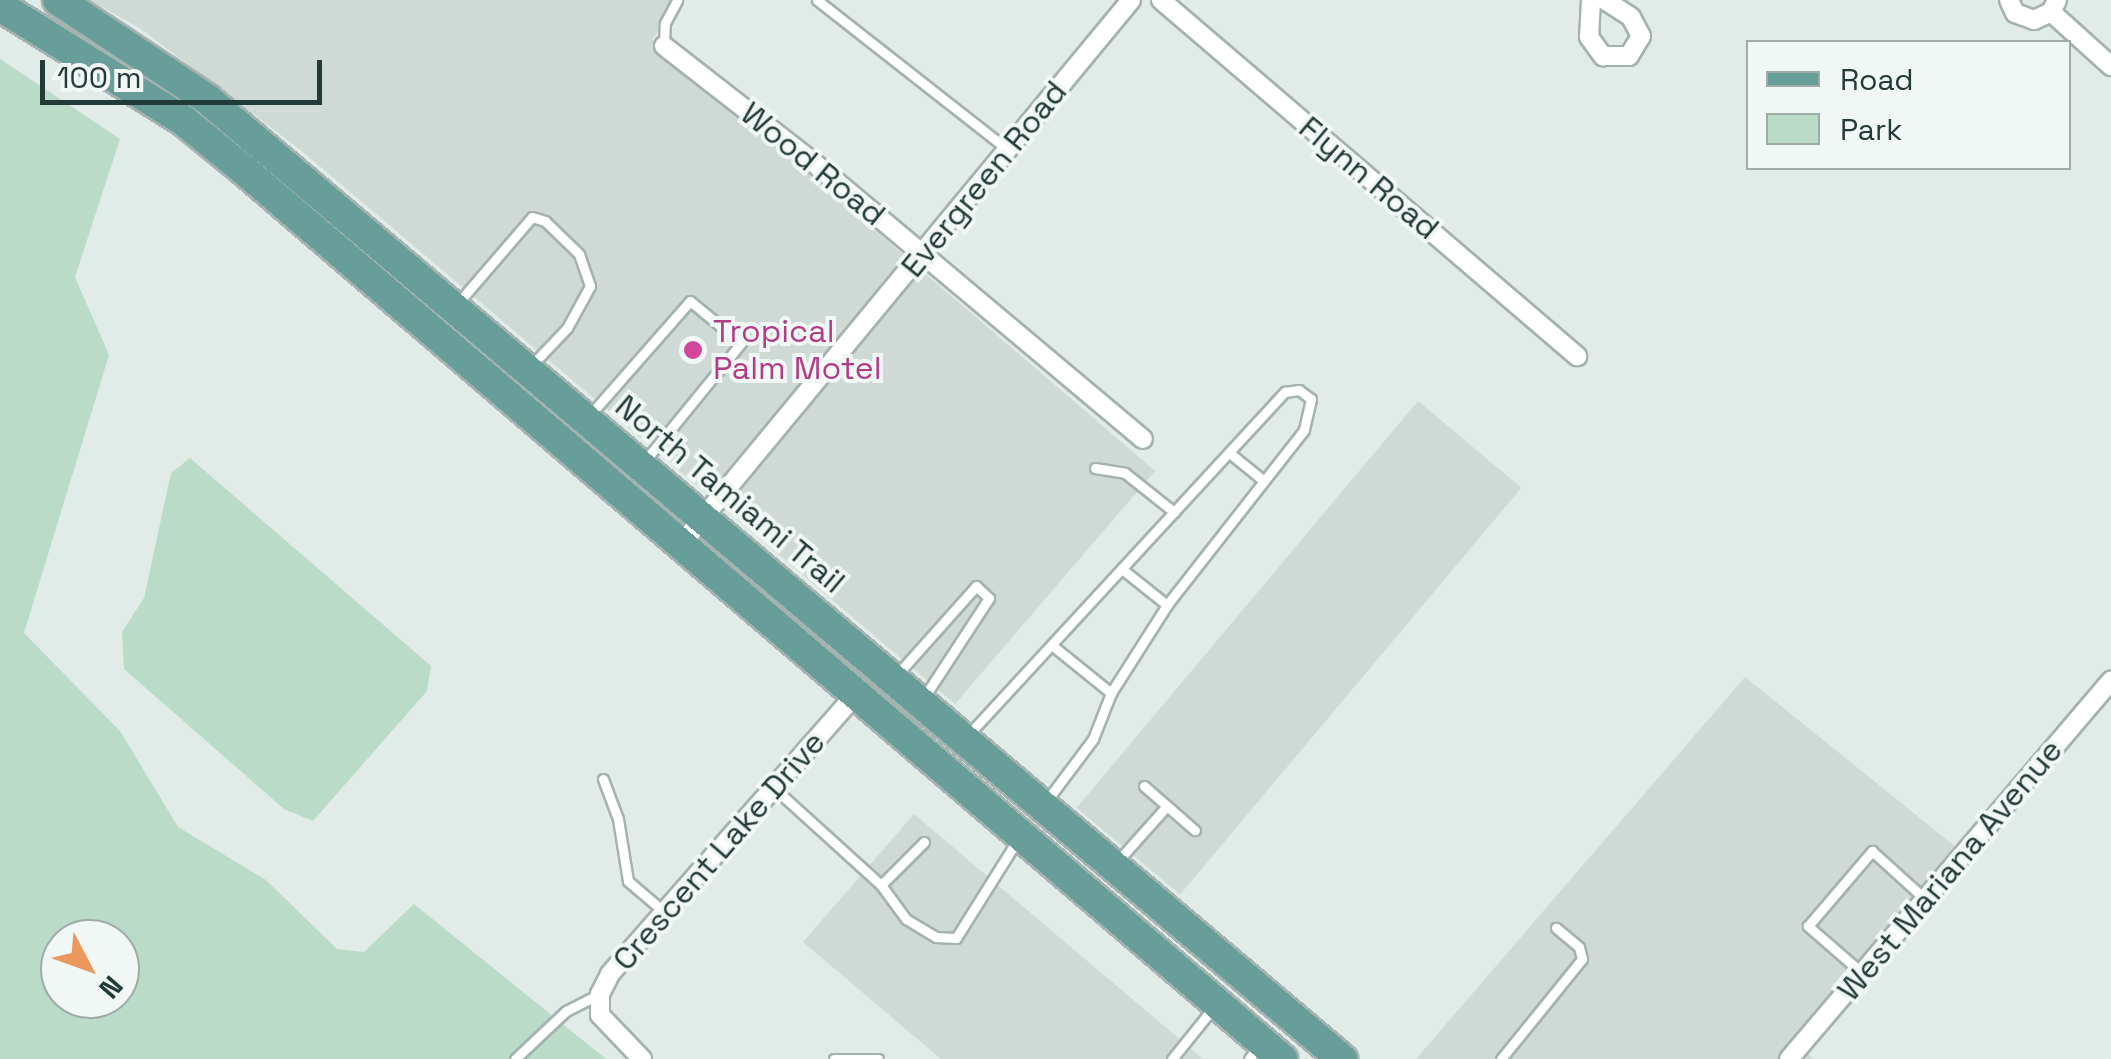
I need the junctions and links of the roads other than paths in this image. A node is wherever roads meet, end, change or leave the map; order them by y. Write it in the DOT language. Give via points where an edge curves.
graph roads {
  1 [pos="677,0"];
  2 [pos="817,0"];
  3 [pos="1131,0"];
  4 [pos="1161,0"];
  5 [pos="1591,0"];
  6 [pos="1605,0"];
  7 [pos="2009,0"];
  8 [pos="75,4"];
  9 [pos="0,6"];
  10 [pos="2054,6"];
  11 [pos="664,46"];
  12 [pos="2111,66"];
  13 [pos="184,121"];
  14 [pos="1008,150"];
  15 [pos="270,151"];
  16 [pos="262,185"];
  17 [pos="344,214"];
  18 [pos="923,254"];
  19 [pos="455,306"];
  20 [pos="1576,356"];
  21 [pos="529,368"];
  22 [pos="587,419"];
  23 [pos="1142,439"];
  24 [pos="1232,455"];
  25 [pos="641,465"];
  26 [pos="1096,468"];
  27 [pos="1263,480"];
  28 [pos="1174,512"];
  29 [pos="693,530"];
  30 [pos="1122,568"];
  31 [pos="1167,604"];
  32 [pos="1052,646"];
  33 [pos="894,678"];
  34 [pos="2111,680"];
  35 [pos="1111,692"];
  36 [pos="856,694"];
  37 [pos="921,701"];
  38 [pos="965,738"];
  39 [pos="603,779"];
  40 [pos="1144,786"];
  41 [pos="774,788"];
  42 [pos="1043,805"];
  43 [pos="1167,806"];
  44 [pos="1195,830"];
  45 [pos="1024,832"];
  46 [pos="924,842"];
  47 [pos="1114,865"];
  48 [pos="881,885"];
  49 [pos="1090,891"];
  50 [pos="1924,899"];
  51 [pos="663,911"];
  52 [pos="1180,922"];
  53 [pos="1556,928"];
  54 [pos="1168,959"];
  55 [pos="1862,972"];
  56 [pos="1263,992"];
  57 [pos="600,994"];
  58 [pos="1218,1002"];
  59 [pos="1264,1053"];
  60 [pos="1790,1058"];
  61 [pos="515,1059"];
  62 [pos="642,1059"];
  63 [pos="834,1059"];
  64 [pos="878,1059"];
  65 [pos="1172,1059"];
  66 [pos="1342,1059"];
  67 [pos="1500,1059"];
  1 -- 11 [label="lane" via="665,23"];
  2 -- 14 [label="lane"];
  3 -- 14 [label="street, Evergreen Road"];
  4 -- 20 [label="street, Flynn Road"];
  5 -- 6 [label="street" via="1588,37 1603,56 1628,56 1642,36 1631,18"];
  7 -- 10 [label="street" via="2025,19"];
  8 -- 15 [label="main road, North Tamiami Trail"];
  9 -- 13 [label="main road, North Tamiami Trail"];
  10 -- 12 [label="street"];
  11 -- 18 [label="street, Wood Road"];
  13 -- 15 [label="main road" via="215,132 245,154"];
  13 -- 16 [label="main road, North Tamiami Trail"];
  14 -- 18 [label="street, Evergreen Road"];
  15 -- 17 [label="main road, North Tamiami Trail"];
  16 -- 17 [label="main road" via="295,185"];
  16 -- 29 [label="main road, North Tamiami Trail"];
  17 -- 19 [label="main road, North Tamiami Trail"];
  18 -- 23 [label="street, Wood Road"];
  18 -- 29 [label="street, Evergreen Road"];
  19 -- 21 [label="main road, North Tamiami Trail"];
  19 -- 21 [label="lane" via="532,217 544,220 578,254 590,286 568,328"];
  21 -- 22 [label="main road, North Tamiami Trail"];
  22 -- 25 [label="main road, North Tamiami Trail"];
  22 -- 25 [label="lane" via="690,301 741,343"];
  24 -- 27 [label="lane"];
  24 -- 27 [label="lane" via="1285,392 1299,390 1311,399 1304,430"];
  24 -- 28 [label="lane"];
  25 -- 29 [label="main road, North Tamiami Trail"];
  26 -- 28 [label="lane" via="1125,473"];
  27 -- 31 [label="lane"];
  28 -- 30 [label="lane"];
  29 -- 33 [label="main road, North Tamiami Trail"];
  29 -- 36 [label="main road, North Tamiami Trail"];
  30 -- 31 [label="lane"];
  30 -- 32 [label="lane"];
  31 -- 35 [label="lane"];
  32 -- 35 [label="lane"];
  32 -- 38 [label="lane"];
  33 -- 37 [label="main road, North Tamiami Trail"];
  33 -- 37 [label="lane" via="976,586 989,598"];
  34 -- 50 [label="street, West Mariana Avenue"];
  35 -- 42 [label="lane" via="1093,739"];
  36 -- 41 [label="street, Crescent Lake Drive"];
  36 -- 45 [label="main road, North Tamiami Trail"];
  37 -- 38 [label="main road, North Tamiami Trail"];
  38 -- 42 [label="main road, North Tamiami Trail"];
  39 -- 51 [label="lane" via="618,819 628,881"];
  40 -- 43 [label="lane"];
  41 -- 48 [label="lane"];
  41 -- 51 [label="street, Crescent Lake Drive"];
  42 -- 47 [label="main road, North Tamiami Trail"];
  43 -- 44 [label="lane"];
  43 -- 47 [label="lane"];
  45 -- 48 [label="lane" via="1000,859 956,938 936,937 906,918"];
  45 -- 49 [label="main road, North Tamiami Trail"];
  46 -- 48 [label="lane"];
  47 -- 52 [label="main road, North Tamiami Trail"];
  49 -- 52 [label="main road" via="1151,922"];
  49 -- 54 [label="main road, North Tamiami Trail"];
  50 -- 55 [label="street, West Mariana Avenue"];
  50 -- 55 [label="lane" via="1872,852 1808,926"];
  51 -- 57 [label="street, Crescent Lake Drive"];
  52 -- 56 [label="main road, North Tamiami Trail"];
  53 -- 67 [label="lane" via="1579,947 1582,959"];
  54 -- 56 [label="main road" via="1199,961 1235,986"];
  54 -- 58 [label="main road, North Tamiami Trail"];
  55 -- 60 [label="street, West Mariana Avenue"];
  56 -- 66 [label="main road, North Tamiami Trail"];
  57 -- 61 [label="lane" via="566,1011"];
  57 -- 62 [label="street, Crescent Lake Drive" via="600,1015"];
  58 -- 59 [label="main road, North Tamiami Trail"];
  58 -- 65 [label="lane"];
  63 -- 64 [label="lane"];
}
